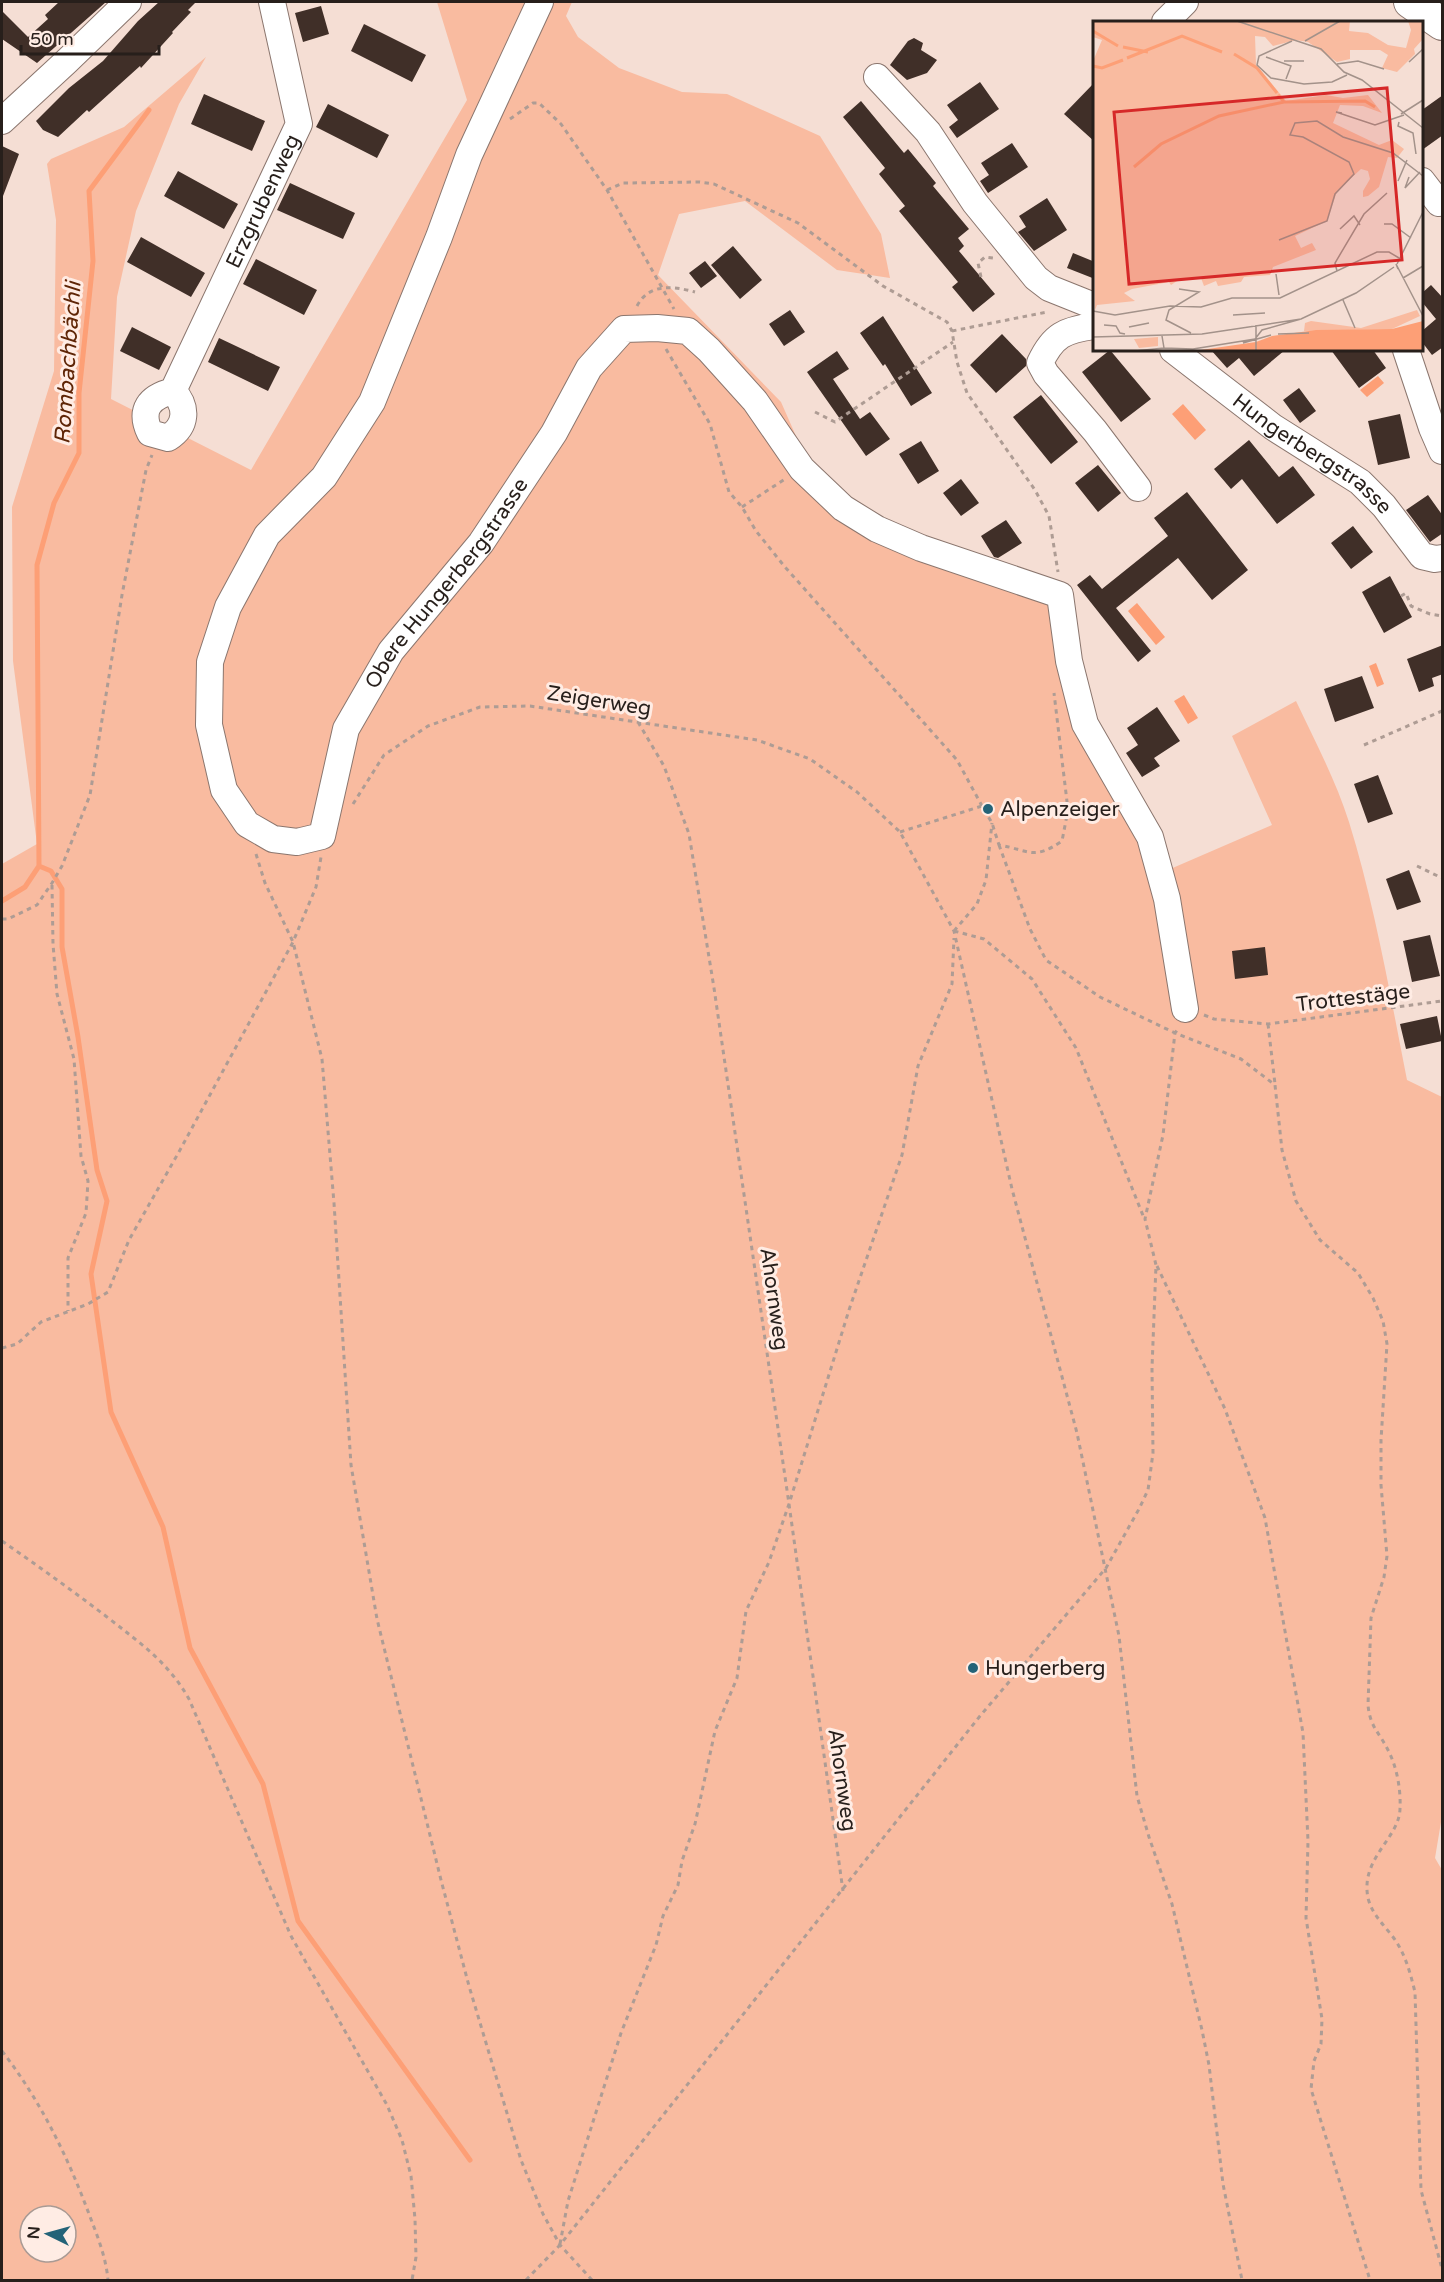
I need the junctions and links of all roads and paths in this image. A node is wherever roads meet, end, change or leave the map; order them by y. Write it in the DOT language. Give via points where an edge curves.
graph roads {
  1 [pos="128,2"];
  2 [pos="272,2"];
  3 [pos="540,2"];
  4 [pos="1185,2"];
  5 [pos="1166,21"];
  6 [pos="877,77"];
  7 [pos="519,112"];
  8 [pos="2,120"];
  9 [pos="1423,182"];
  10 [pos="607,190"];
  11 [pos="1439,203"];
  12 [pos="660,288"];
  13 [pos="695,292"];
  14 [pos="1093,305"];
  15 [pos="1047,312"];
  16 [pos="1093,326"];
  17 [pos="657,328"];
  18 [pos="624,329"];
  19 [pos="952,331"];
  20 [pos="953,342"];
  21 [pos="1174,351"];
  22 [pos="1406,351"];
  23 [pos="815,412"];
  24 [pos="160,437"];
  25 [pos="1443,452"];
  26 [pos="802,469"];
  27 [pos="1138,488"];
  28 [pos="741,507"];
  29 [pos="1443,558"];
  30 [pos="1060,595"];
  31 [pos="1401,596"];
  32 [pos="1443,616"];
  33 [pos="1070,661"];
  34 [pos="1443,711"];
  35 [pos="638,722"];
  36 [pos="1364,745"];
  37 [pos="351,806"];
  38 [pos="982,806"];
  39 [pos="992,823"];
  40 [pos="247,824"];
  41 [pos="900,832"];
  42 [pos="322,836"];
  43 [pos="999,845"];
  44 [pos="1417,866"];
  45 [pos="1443,878"];
  46 [pos="53,882"];
  47 [pos="2,919"];
  48 [pos="954,931"];
  49 [pos="293,942"];
  50 [pos="1443,1001"];
  51 [pos="1185,1009"];
  52 [pos="1268,1024"];
  53 [pos="1175,1033"];
  54 [pos="1275,1085"];
  55 [pos="1145,1220"];
  56 [pos="1156,1265"];
  57 [pos="68,1311"];
  58 [pos="2,1348"];
  59 [pos="789,1504"];
  60 [pos="2,1541"];
  61 [pos="1106,1568"];
  62 [pos="843,1891"];
  63 [pos="2,2051"];
  64 [pos="560,2245"];
  65 [pos="1443,2269"];
  66 [pos="108,2280"];
  67 [pos="412,2280"];
  68 [pos="526,2280"];
  69 [pos="592,2280"];
  70 [pos="1242,2280"];
  71 [pos="1370,2280"];
  1 -- 8 [label="street"];
  2 -- 24 [label="street, Erzgrubenweg" via="299,124 173,391 182,406 184,422 168,438"];
  3 -- 40 [label="street" via="469,155 372,402 324,477 267,535 228,607 210,662 209,725 224,790"];
  4 -- 5 [label="street"];
  6 -- 14 [label="street" via="928,132 975,203 1036,278 1049,288"];
  7 -- 10 [label="path" via="533,103 546,109 561,123"];
  9 -- 11 [label="street"];
  10 -- 12 [label="path"];
  10 -- 19 [label="path" via="622,183 714,184 798,223 883,286 946,322"];
  12 -- 13 [label="path" via="678,287"];
  12 -- 18 [label="path" via="643,295"];
  15 -- 19 [label="path"];
  16 -- 27 [label="street" via="1054,339 1040,363"];
  17 -- 18 [label="street"];
  17 -- 26 [label="street" via="688,331 710,350 755,401"];
  17 -- 28 [label="path" via="710,424 729,492"];
  18 -- 42 [label="street, Obere Hungerbergstrasse" via="589,368 554,432 481,543 391,651 346,729"];
  19 -- 20 [label="path"];
  20 -- 23 [label="path" via="835,422"];
  20 -- 30 [label="path" via="967,393 1049,516"];
  21 -- 29 [label="street, Hungerbergstrasse" via="1273,427 1360,482 1422,556"];
  22 -- 25 [label="street"];
  24 -- 46 [label="path" via="146,470 90,795"];
  26 -- 28 [label="path"];
  26 -- 30 [label="street" via="843,508 877,529"];
  28 -- 38 [label="path" via="785,567 957,760"];
  30 -- 33 [label="street"];
  31 -- 32 [label="path" via="1406,593 1411,606"];
  33 -- 43 [label="path" via="1059,668 1053,696 1068,810 1062,841 1036,854"];
  33 -- 51 [label="street" via="1084,724 1150,837 1167,898"];
  34 -- 36 [label="path"];
  35 -- 37 [label="path, Zeigerweg" via="530,706 480,708 428,726 384,755"];
  35 -- 41 [label="path, Zeigerweg" via="757,740 810,759 857,792"];
  35 -- 59 [label="path, Ahornweg" via="664,766 689,834"];
  38 -- 39 [label="path"];
  38 -- 41 [label="path"];
  39 -- 43 [label="path"];
  39 -- 48 [label="path" via="986,880 976,904"];
  40 -- 42 [label="street" via="273,838 297,842"];
  40 -- 49 [label="path" via="265,883"];
  41 -- 48 [label="path, Zeigerweg"];
  42 -- 49 [label="path" via="316,887"];
  43 -- 53 [label="path" via="1030,929 1046,960 1100,997"];
  44 -- 45 [label="path"];
  46 -- 47 [label="path" via="37,905 8,920"];
  46 -- 57 [label="path" via="57,994 74,1059 81,1156 88,1181 86,1213 68,1258"];
  48 -- 55 [label="path" via="984,939 1032,979 1076,1048"];
  48 -- 59 [label="path" via="952,984 918,1066 902,1155"];
  48 -- 61 [label="path" via="1012,1189 1077,1433"];
  49 -- 57 [label="path" via="129,1240 108,1292"];
  49 -- 64 [label="path" via="322,1059 351,1465 377,1619 469,1986 521,2160"];
  50 -- 52 [label="path, Trottestäge"];
  51 -- 52 [label="path, Trottestäge" via="1214,1019"];
  52 -- 54 [label="path"];
  53 -- 54 [label="path" via="1241,1059"];
  53 -- 55 [label="path" via="1163,1135"];
  54 -- 65 [label="path" via="1282,1150 1296,1201 1320,1240 1358,1273 1383,1321 1387,1344 1381,1440 1387,1556 1371,1618 1368,1705 1369,1719 1389,1751 1399,1783 1400,1811 1367,1879 1368,1898 1376,1917 1407,1962 1415,1992 1421,2190"];
  55 -- 56 [label="path"];
  56 -- 61 [label="path" via="1152,1473 1148,1491"];
  56 -- 71 [label="path" via="1225,1409 1265,1518 1303,1733 1308,1841 1306,1918 1322,2019 1322,2044 1314,2061 1311,2089"];
  57 -- 58 [label="path" via="41,1322 17,1344"];
  59 -- 62 [label="path, Ahornweg"];
  59 -- 64 [label="path" via="769,1562 746,1611 737,1678 715,1731 678,1885 621,2033 571,2191"];
  60 -- 67 [label="path" via="63,1583 162,1661 178,1679 291,1936 387,2106 402,2140 411,2176 415,2220"];
  61 -- 62 [label="path" via="980,1716"];
  61 -- 70 [label="path" via="1119,1636 1137,1796 1172,1904 1202,2030 1223,2184"];
  62 -- 64 [label="path"];
  63 -- 66 [label="path" via="20,2074 72,2168 102,2248"];
  64 -- 68 [label="path"];
  64 -- 69 [label="path"];
}
